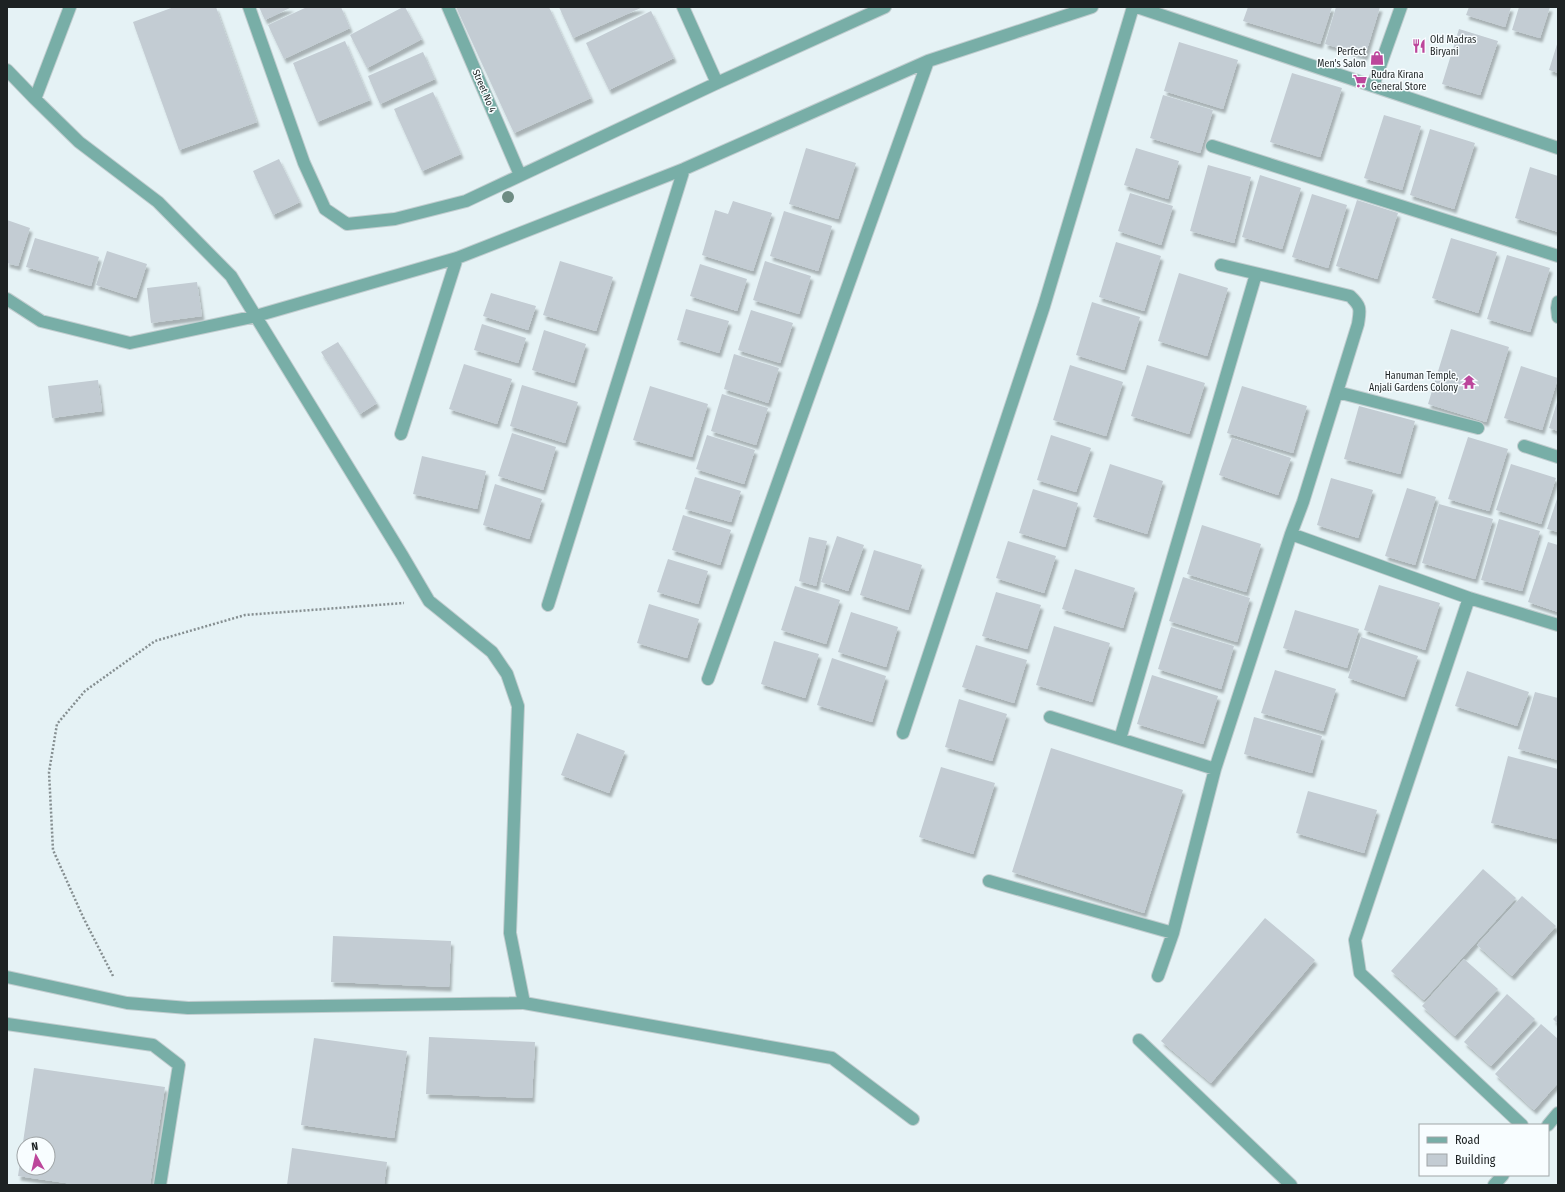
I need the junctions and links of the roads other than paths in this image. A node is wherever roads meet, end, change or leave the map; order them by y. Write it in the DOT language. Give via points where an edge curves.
graph roads {
  1 [pos="70,7"];
  2 [pos="249,7"];
  3 [pos="448,7"];
  4 [pos="684,7"];
  5 [pos="884,7"];
  6 [pos="1092,7"];
  7 [pos="1133,7"];
  8 [pos="1137,7"];
  9 [pos="1401,7"];
  10 [pos="928,62"];
  11 [pos="7,70"];
  12 [pos="717,83"];
  13 [pos="1373,86"];
  14 [pos="35,99"];
  15 [pos="1212,146"];
  16 [pos="1558,148"];
  17 [pos="684,169"];
  18 [pos="520,175"];
  19 [pos="1558,256"];
  20 [pos="457,258"];
  21 [pos="1221,265"];
  22 [pos="1256,274"];
  23 [pos="7,299"];
  24 [pos="1558,302"];
  25 [pos="256,316"];
  26 [pos="1558,317"];
  27 [pos="1337,392"];
  28 [pos="1478,428"];
  29 [pos="401,434"];
  30 [pos="1524,446"];
  31 [pos="1558,457"];
  32 [pos="1290,534"];
  33 [pos="1469,598"];
  34 [pos="548,605"];
  35 [pos="1558,625"];
  36 [pos="708,679"];
  37 [pos="1050,717"];
  38 [pos="904,733"];
  39 [pos="1120,739"];
  40 [pos="1215,769"];
  41 [pos="988,881"];
  42 [pos="1173,933"];
  43 [pos="1158,976"];
  44 [pos="7,977"];
  45 [pos="524,1003"];
  46 [pos="7,1024"];
  47 [pos="1139,1040"];
  48 [pos="1558,1113"];
  49 [pos="913,1119"];
  50 [pos="1521,1124"];
  51 [pos="1549,1124"];
  52 [pos="1502,1176"];
  53 [pos="160,1185"];
  54 [pos="1292,1185"];
  55 [pos="1494,1185"];
  1 -- 14 [label="street"];
  2 -- 18 [label="street" via="304,163 325,209 347,224 395,219 466,201"];
  3 -- 18 [label="street, Street No 4"];
  4 -- 12 [label="street"];
  5 -- 12 [label="street"];
  6 -- 10 [label="street"];
  7 -- 38 [label="street" via="1044,306"];
  8 -- 13 [label="street"];
  9 -- 13 [label="street"];
  10 -- 17 [label="street"];
  10 -- 36 [label="street"];
  11 -- 14 [label="street"];
  12 -- 18 [label="street"];
  13 -- 16 [label="street"];
  14 -- 25 [label="street" via="79,142 158,202 231,276"];
  15 -- 19 [label="street"];
  17 -- 20 [label="street"];
  17 -- 34 [label="street"];
  20 -- 25 [label="street"];
  20 -- 29 [label="street"];
  21 -- 22 [label="street"];
  22 -- 27 [label="street" via="1350,296 1358,303 1358,324"];
  22 -- 39 [label="street"];
  23 -- 25 [label="street" via="41,321 130,343"];
  24 -- 26 [label="street"];
  25 -- 45 [label="street" via="429,601 492,652 507,674 518,706 510,933"];
  27 -- 28 [label="street"];
  27 -- 32 [label="street" via="1303,502"];
  30 -- 31 [label="street"];
  32 -- 33 [label="street"];
  32 -- 40 [label="street"];
  33 -- 35 [label="street"];
  33 -- 50 [label="street" via="1355,940 1360,973"];
  37 -- 39 [label="street"];
  39 -- 40 [label="street"];
  40 -- 42 [label="street"];
  41 -- 42 [label="street"];
  42 -- 43 [label="street"];
  44 -- 45 [label="street" via="127,1003 188,1008"];
  45 -- 49 [label="street" via="832,1058"];
  46 -- 53 [label="street" via="153,1045 179,1066"];
  47 -- 54 [label="street"];
  48 -- 51 [label="street"];
  52 -- 55 [label="street"];
}
